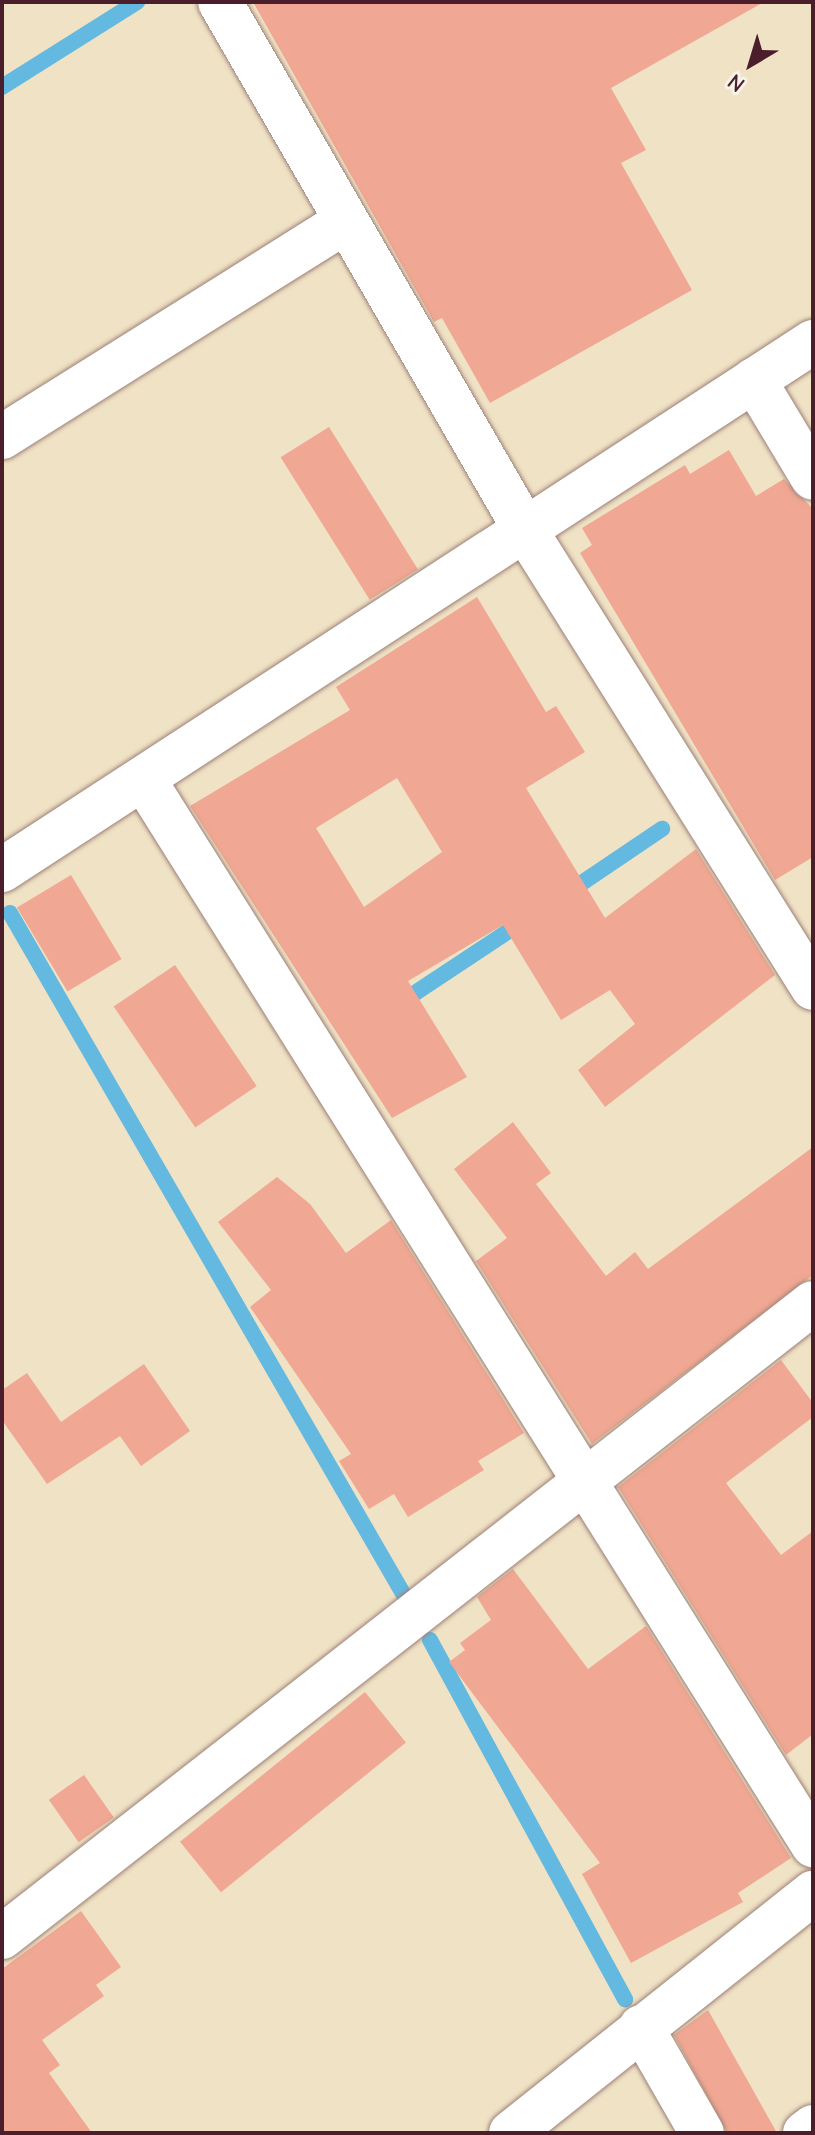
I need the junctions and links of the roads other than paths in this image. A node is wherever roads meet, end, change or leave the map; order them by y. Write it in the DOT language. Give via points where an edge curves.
graph roads {
  1 [pos="220,2"];
  2 [pos="346,221"];
  3 [pos="813,342"];
  4 [pos="754,380"];
  5 [pos="2,437"];
  6 [pos="813,478"];
  7 [pos="524,528"];
  8 [pos="144,780"];
  9 [pos="2,870"];
  10 [pos="813,988"];
  11 [pos="813,1303"];
  12 [pos="585,1482"];
  13 [pos="813,1845"];
  14 [pos="813,1893"];
  15 [pos="2,1937"];
  16 [pos="641,2027"];
  17 [pos="813,2127"];
  18 [pos="511,2133"];
  19 [pos="702,2133"];
  20 [pos="805,2133"];
  1 -- 2 [label="street"];
  2 -- 5 [label="street"];
  2 -- 7 [label="street"];
  3 -- 4 [label="street"];
  4 -- 6 [label="street"];
  4 -- 7 [label="street"];
  7 -- 8 [label="street"];
  7 -- 10 [label="street"];
  8 -- 9 [label="street"];
  8 -- 12 [label="street"];
  11 -- 12 [label="street"];
  12 -- 13 [label="street"];
  12 -- 15 [label="street"];
  14 -- 16 [label="street"];
  16 -- 18 [label="street"];
  16 -- 19 [label="street"];
  17 -- 20 [label="street"];
}
